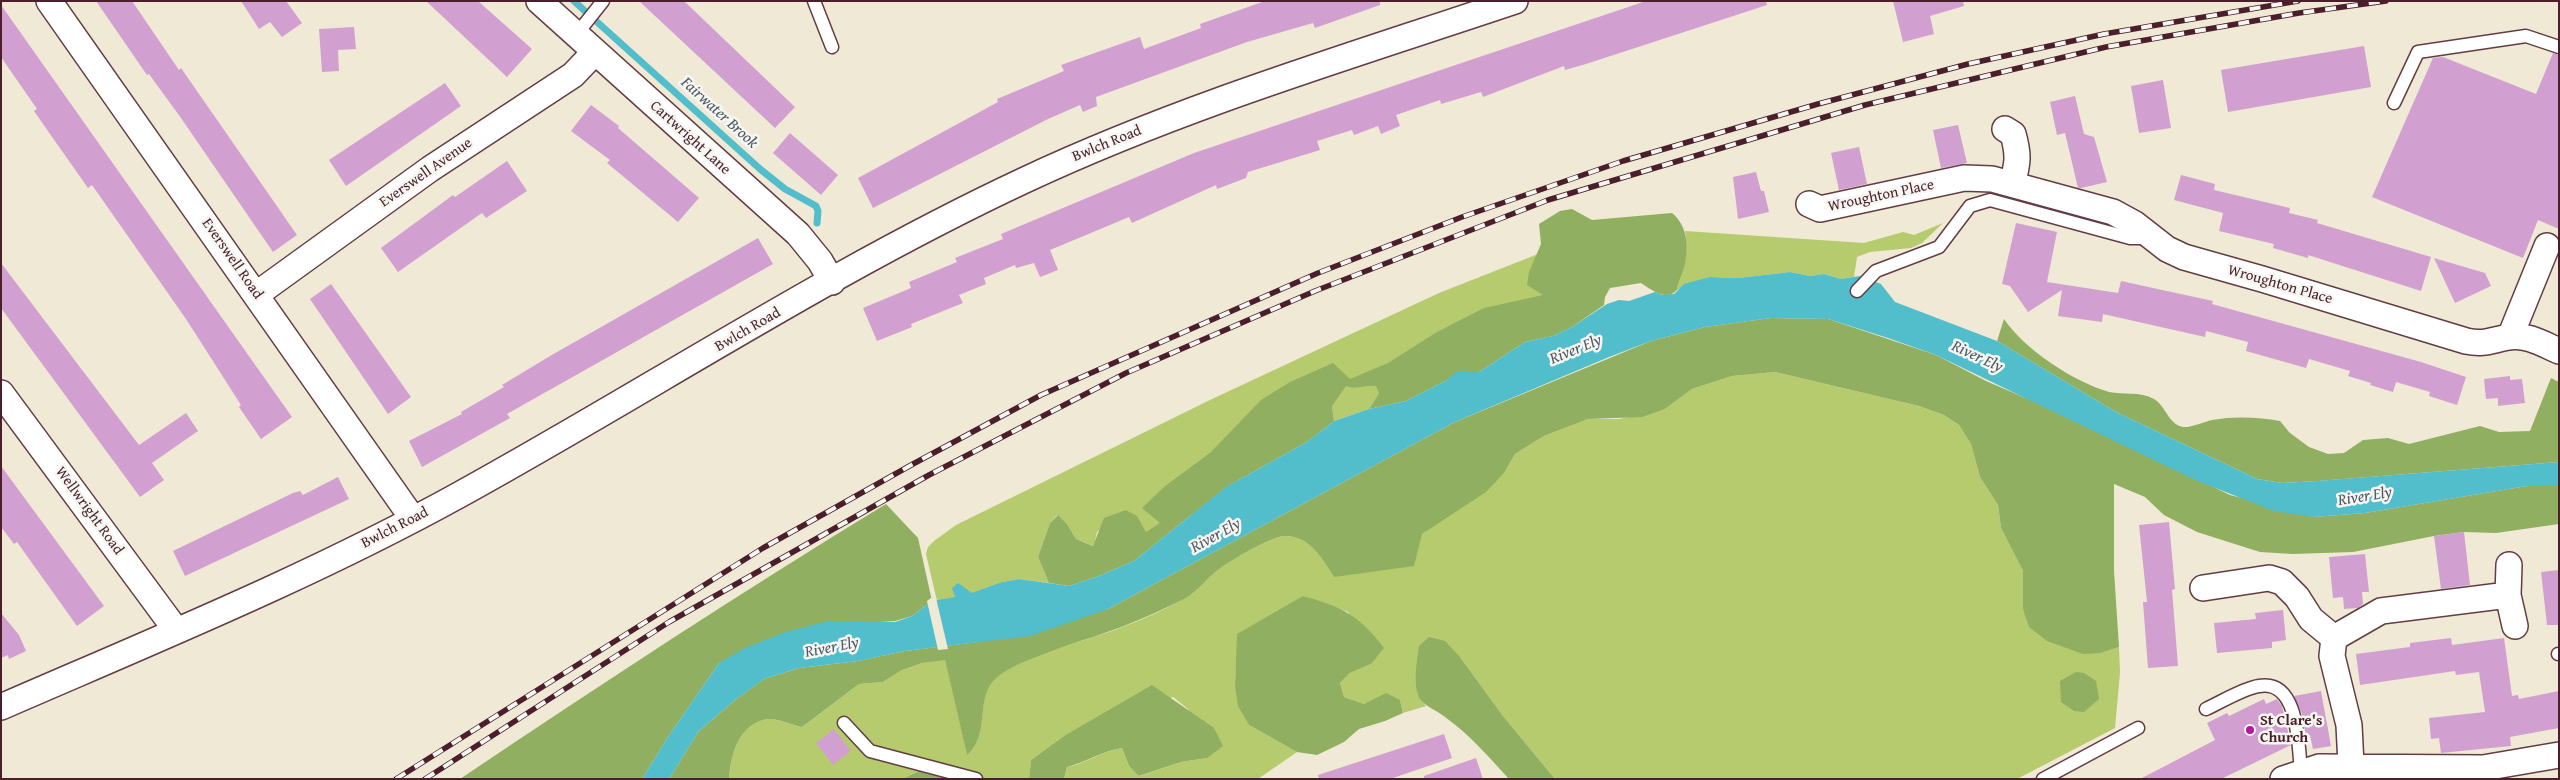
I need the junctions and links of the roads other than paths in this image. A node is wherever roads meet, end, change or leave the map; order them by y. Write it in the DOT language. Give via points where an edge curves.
graph roads {
  1 [pos="49,1"];
  2 [pos="539,1"];
  3 [pos="603,1"];
  4 [pos="814,1"];
  5 [pos="1515,1"];
  6 [pos="576,35"];
  7 [pos="832,47"];
  8 [pos="2559,47"];
  9 [pos="594,53"];
  10 [pos="2394,102"];
  11 [pos="2005,129"];
  12 [pos="2012,184"];
  13 [pos="1810,204"];
  14 [pos="2151,238"];
  15 [pos="2547,246"];
  16 [pos="832,282"];
  17 [pos="1857,292"];
  18 [pos="257,294"];
  19 [pos="2510,337"];
  20 [pos="2559,351"];
  21 [pos="1,393"];
  22 [pos="413,519"];
  23 [pos="2509,565"];
  24 [pos="2203,588"];
  25 [pos="2508,595"];
  26 [pos="2515,626"];
  27 [pos="176,630"];
  28 [pos="2334,638"];
  29 [pos="1,707"];
  30 [pos="2206,709"];
  31 [pos="844,723"];
  32 [pos="2138,728"];
  33 [pos="2559,755"];
  34 [pos="2351,766"];
  35 [pos="2292,775"];
  36 [pos="976,779"];
  37 [pos="2043,779"];
  1 -- 18 [label="street, Everswell Road"];
  2 -- 6 [label="street, Cartwright Lane"];
  3 -- 6 [label="lane"];
  4 -- 7 [label="lane"];
  5 -- 16 [label="street, Bwlch Road" via="1119,138 1021,181"];
  6 -- 9 [label="street, Cartwright Lane"];
  8 -- 10 [label="lane" via="2526,36 2418,52"];
  9 -- 16 [label="street, Cartwright Lane" via="798,234"];
  9 -- 18 [label="street, Everswell Avenue" via="574,75 430,169"];
  11 -- 12 [label="street" via="2013,134 2018,162"];
  12 -- 13 [label="street, Wroughton Place" via="1979,177 1964,178 1820,209"];
  12 -- 14 [label="street, Wroughton Place" via="2124,216"];
  14 -- 17 [label="lane" via="2130,238 1990,200 1970,206 1939,247 1876,271"];
  14 -- 19 [label="street, Wroughton Place" via="2192,260 2466,341 2486,344"];
  15 -- 19 [label="street"];
  16 -- 22 [label="street, Bwlch Road"];
  18 -- 22 [label="street, Everswell Road"];
  19 -- 20 [label="street, Wroughton Place" via="2530,338"];
  21 -- 27 [label="street, Wellwright Road"];
  22 -- 27 [label="street, Bwlch Road"];
  23 -- 25 [label="street"];
  24 -- 28 [label="street" via="2269,578 2282,582 2298,597 2311,619"];
  25 -- 26 [label="street"];
  25 -- 28 [label="street" via="2382,611"];
  27 -- 29 [label="street, Bwlch Road"];
  28 -- 34 [label="street" via="2332,656 2350,725"];
  30 -- 35 [label="lane" via="2258,686 2274,686 2283,690 2291,704"];
  31 -- 36 [label="lane" via="870,751"];
  32 -- 37 [label="lane"];
  33 -- 34 [label="street" via="2483,768"];
  34 -- 35 [label="street" via="2319,767"];
}
